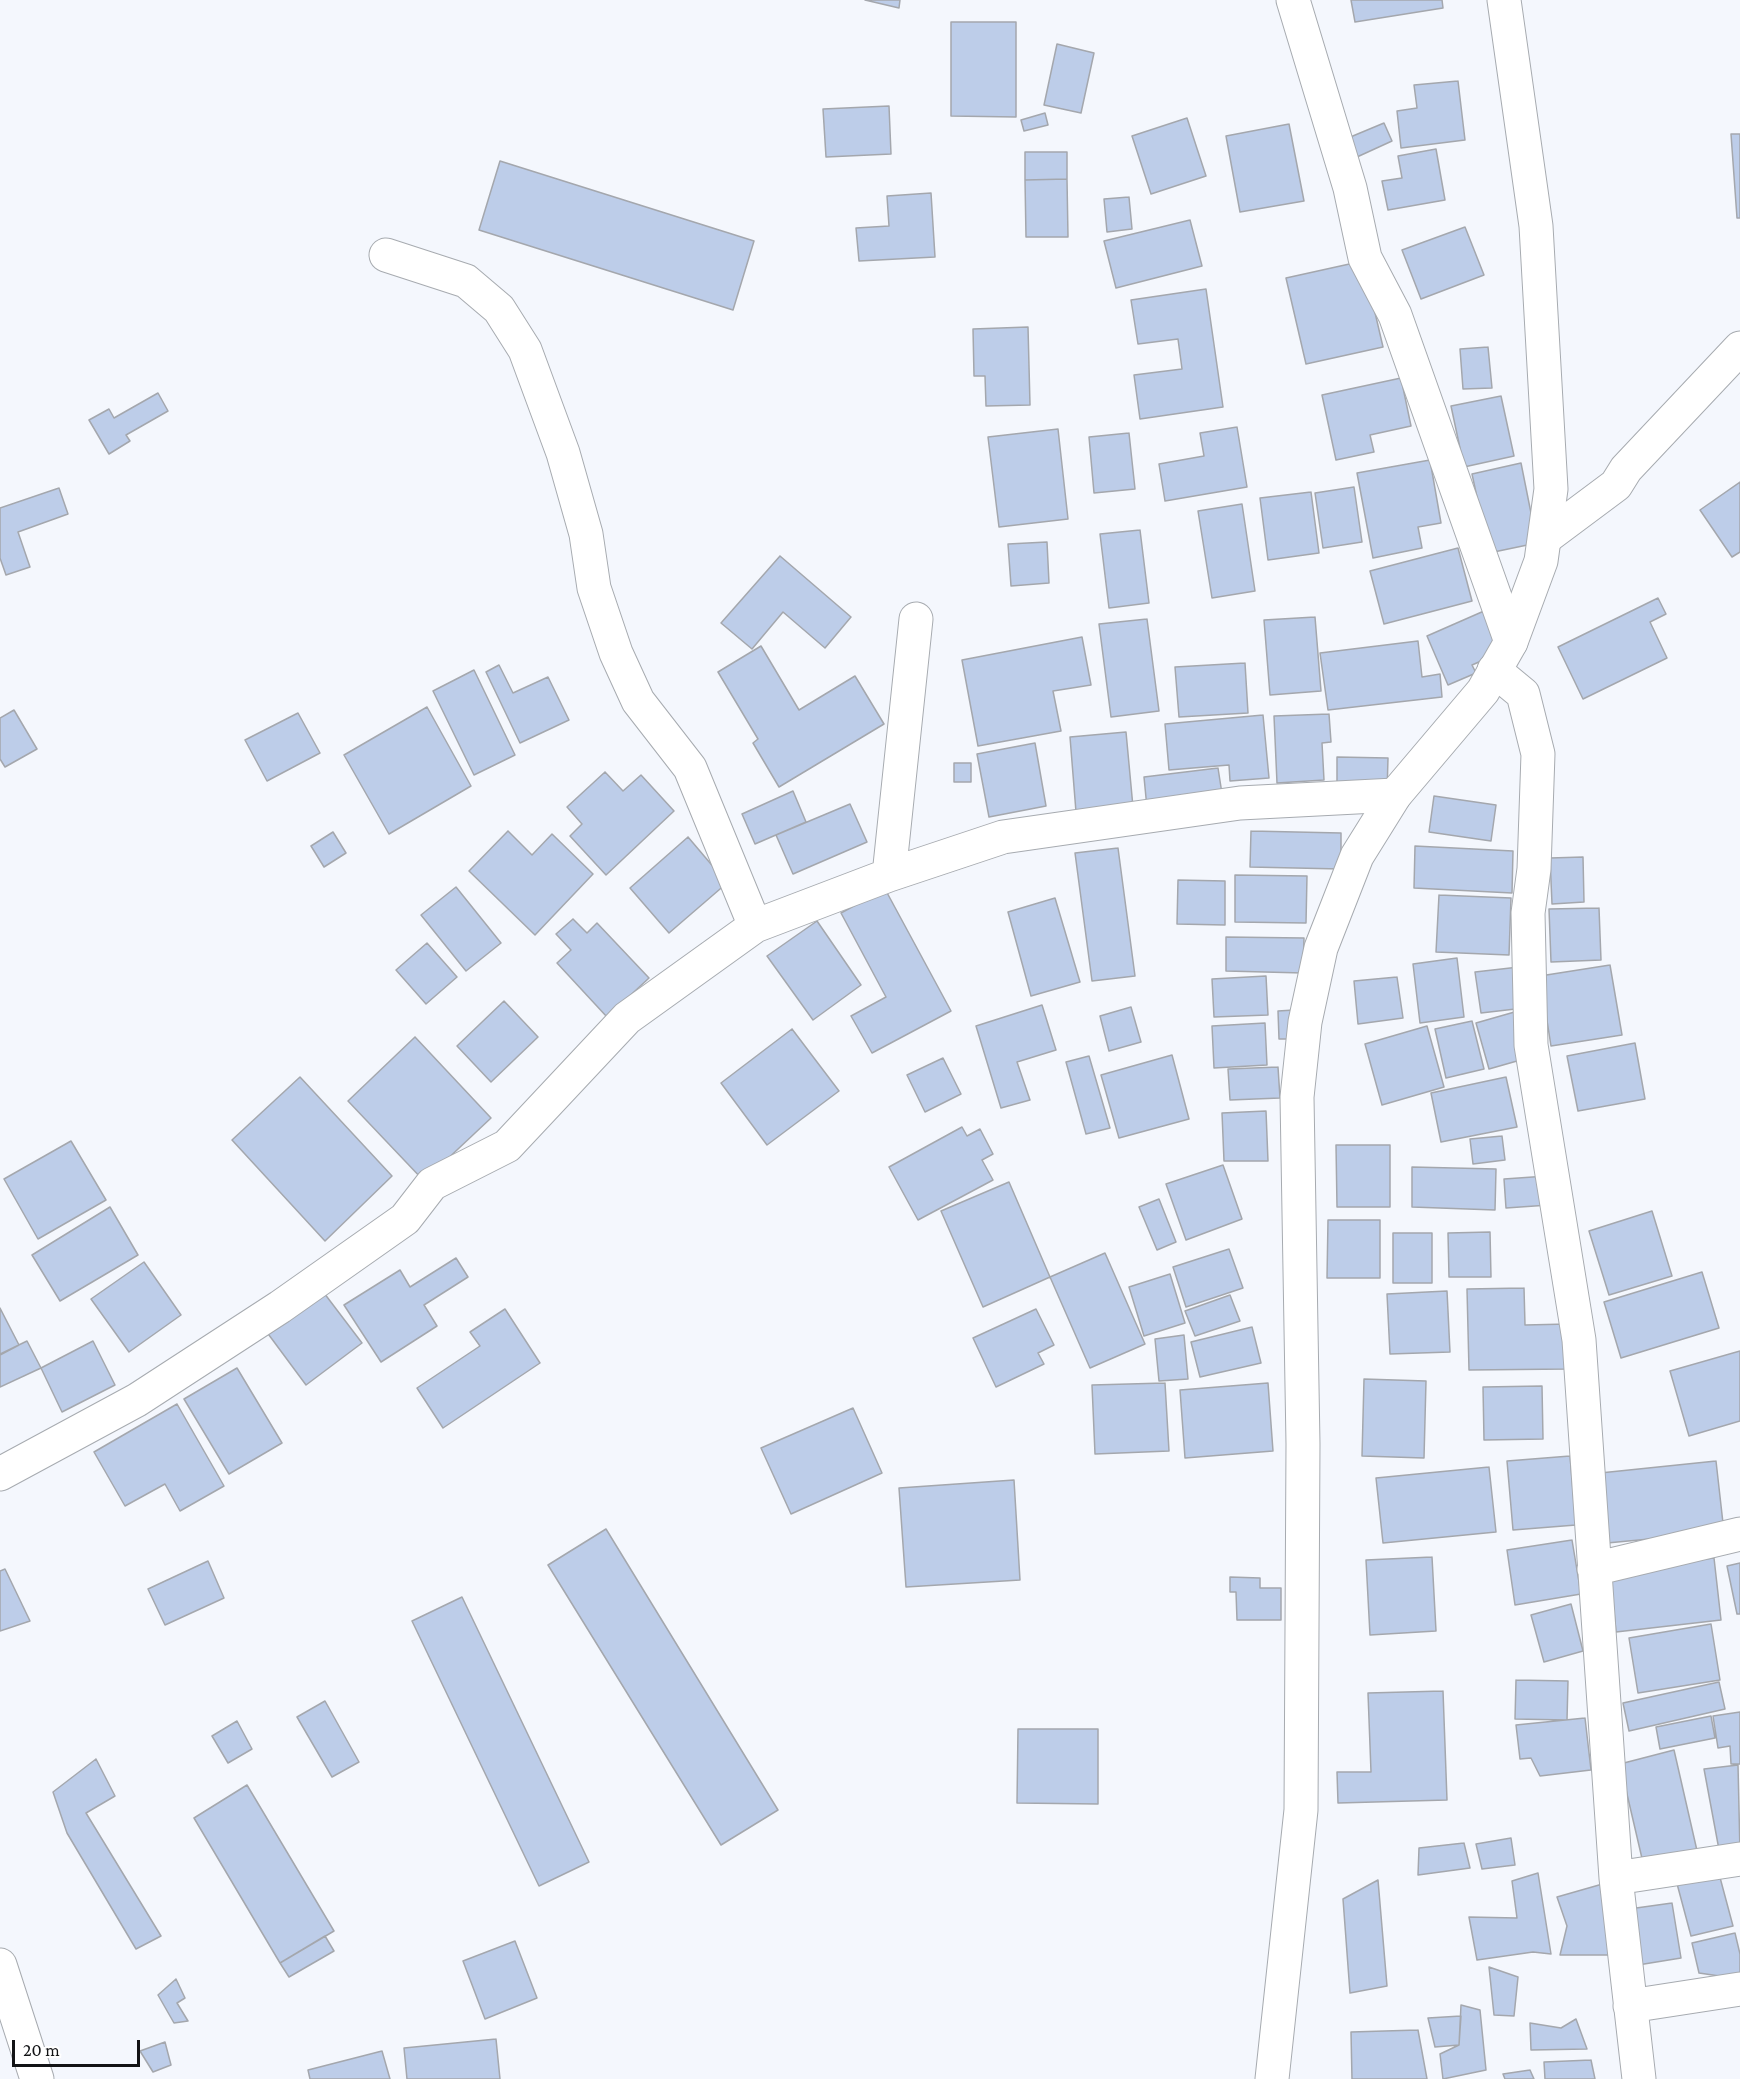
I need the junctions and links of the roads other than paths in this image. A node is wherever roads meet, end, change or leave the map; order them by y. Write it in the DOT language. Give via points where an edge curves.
graph roads {
  1 [pos="1293,0"];
  2 [pos="1504,0"];
  3 [pos="386,255"];
  4 [pos="1740,348"];
  5 [pos="1545,538"];
  6 [pos="916,619"];
  7 [pos="1511,642"];
  8 [pos="1494,670"];
  9 [pos="1395,795"];
  10 [pos="889,875"];
  11 [pos="755,926"];
  12 [pos="0,1474"];
  13 [pos="1740,1534"];
  14 [pos="1594,1569"];
  15 [pos="1740,1859"];
  16 [pos="1616,1878"];
  17 [pos="0,1965"];
  18 [pos="1740,1989"];
  19 [pos="1630,2006"];
  20 [pos="37,2079"];
  21 [pos="1272,2079"];
  22 [pos="1639,2079"];
  1 -- 7 [label="street" via="1350,188 1365,258 1395,315"];
  2 -- 5 [label="street" via="1536,226 1551,489"];
  3 -- 11 [label="street" via="466,281 499,309 525,350 563,453 586,534 594,588 615,653 638,701 690,768"];
  4 -- 5 [label="street" via="1626,468 1616,485"];
  5 -- 7 [label="street" via="1541,561"];
  6 -- 10 [label="street"];
  7 -- 8 [label="street"];
  8 -- 9 [label="street" via="1466,713"];
  8 -- 14 [label="street" via="1523,694 1538,754 1534,869 1528,914 1532,1045 1579,1340"];
  9 -- 10 [label="street" via="1240,803 1003,837"];
  9 -- 21 [label="street" via="1357,856 1321,948 1305,1022 1298,1097 1303,1444 1301,1810"];
  10 -- 11 [label="street"];
  11 -- 12 [label="street" via="627,1018 507,1146 432,1184 405,1219 137,1400"];
  13 -- 14 [label="street"];
  14 -- 16 [label="street"];
  15 -- 16 [label="street"];
  16 -- 19 [label="street"];
  17 -- 20 [label="street"];
  18 -- 19 [label="street"];
  19 -- 22 [label="street"];
}
